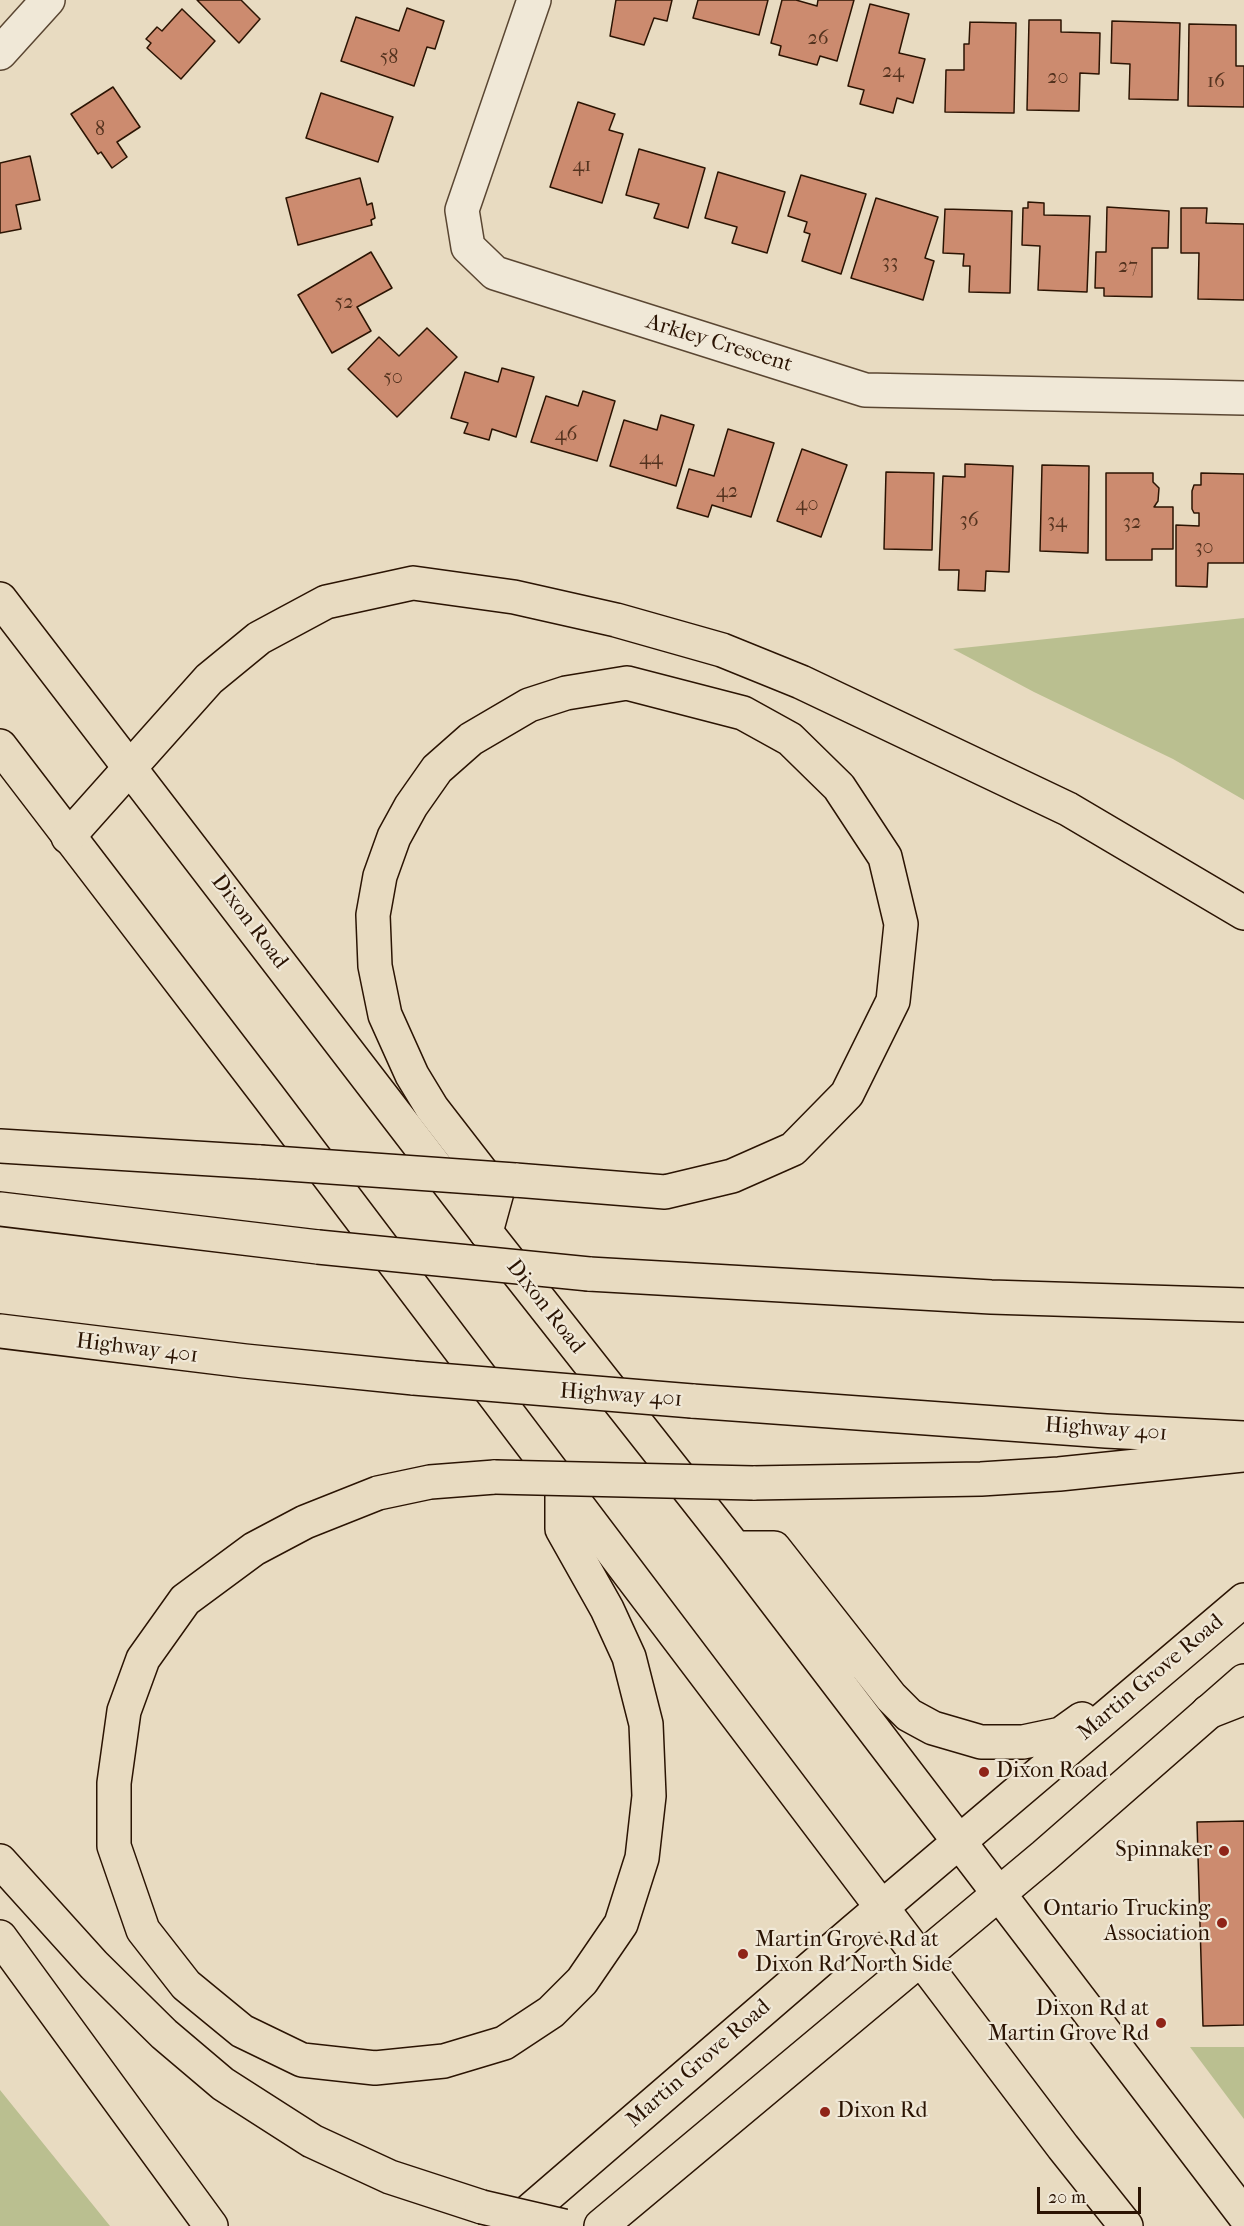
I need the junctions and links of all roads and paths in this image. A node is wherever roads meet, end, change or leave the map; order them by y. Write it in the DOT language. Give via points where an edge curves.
graph roads {
  1 [pos="48,0"];
  2 [pos="534,0"];
  3 [pos="0,53"];
  4 [pos="1244,398"];
  5 [pos="0,599"];
  6 [pos="0,746"];
  7 [pos="129,768"];
  8 [pos="68,837"];
  9 [pos="1244,913"];
  10 [pos="0,1146"];
  11 [pos="0,1209"];
  12 [pos="486,1232"];
  13 [pos="1244,1305"];
  14 [pos="0,1331"];
  15 [pos="1244,1438"];
  16 [pos="1244,1455"];
  17 [pos="562,1487"];
  18 [pos="735,1548"];
  19 [pos="1244,1600"];
  20 [pos="1244,1681"];
  21 [pos="1142,1685"];
  22 [pos="1244,1698"];
  23 [pos="1208,1712"];
  24 [pos="959,1840"];
  25 [pos="0,1861"];
  26 [pos="999,1893"];
  27 [pos="882,1906"];
  28 [pos="0,1937"];
  29 [pos="921,1958"];
  30 [pos="1244,2215"];
  31 [pos="211,2226"];
  32 [pos="512,2226"];
  33 [pos="564,2226"];
  34 [pos="601,2226"];
  35 [pos="1126,2226"];
  1 -- 3 [label="street"];
  2 -- 4 [label="street, Arkley Crescent" via="462,210 468,247 495,273 866,390"];
  5 -- 7 [label="main road, Dixon Road"];
  6 -- 8 [label="main road"];
  7 -- 8 [label="main road"];
  7 -- 9 [label="main road" via="209,679 259,638 326,602 413,583 514,597 722,650 801,682 1068,808"];
  7 -- 12 [label="main road, Dixon Road"];
  8 -- 17 [label="main road"];
  10 -- 12 [label="main road, bridge" via="260,1162 515,1180 665,1192 732,1176 793,1149 847,1094 893,1001 901,924 885,857 839,787 790,739 743,713 627,683 566,693 529,705 471,739 437,769 411,806 380,876 373,915 379,988 395,1041 412,1075 432,1108 497,1192"];
  11 -- 13 [label="main road, bridge" via="589,1274 991,1297"];
  12 -- 18 [label="main road, Dixon Road"];
  14 -- 15 [label="main road, Highway 401, bridge" via="414,1378"];
  16 -- 17 [label="main road, bridge" via="992,1478 753,1483 495,1477 430,1482 378,1493 305,1522 254,1549 184,1600 143,1659 124,1711 114,1783 114,1846 142,1930 186,1985 242,2031 302,2060 375,2068 444,2061 504,2043 551,2012 582,1981 621,1924 642,1858 649,1796 646,1724 629,1657 562,1529"];
  17 -- 27 [label="main road"];
  18 -- 21 [label="main road" via="774,1548 891,1697 909,1715 954,1736 1002,1743 1061,1734 1121,1688"];
  18 -- 24 [label="main road, Dixon Road"];
  19 -- 21 [label="main road, Martin Grove Road"];
  20 -- 23 [label="main road"];
  21 -- 24 [label="main road, Martin Grove Road"];
  22 -- 23 [label="main road"];
  23 -- 26 [label="main road"];
  24 -- 26 [label="main road, Dixon Road"];
  24 -- 27 [label="main road, Martin Grove Road"];
  25 -- 33 [label="main road, bridge" via="94,1965 148,2019 223,2084 312,2141 390,2177 482,2207"];
  26 -- 29 [label="main road"];
  26 -- 30 [label="main road, Dixon Road"];
  27 -- 29 [label="main road"];
  27 -- 32 [label="main road, Martin Grove Road"];
  28 -- 31 [label="main road"];
  29 -- 34 [label="main road"];
  29 -- 35 [label="main road"];
}
